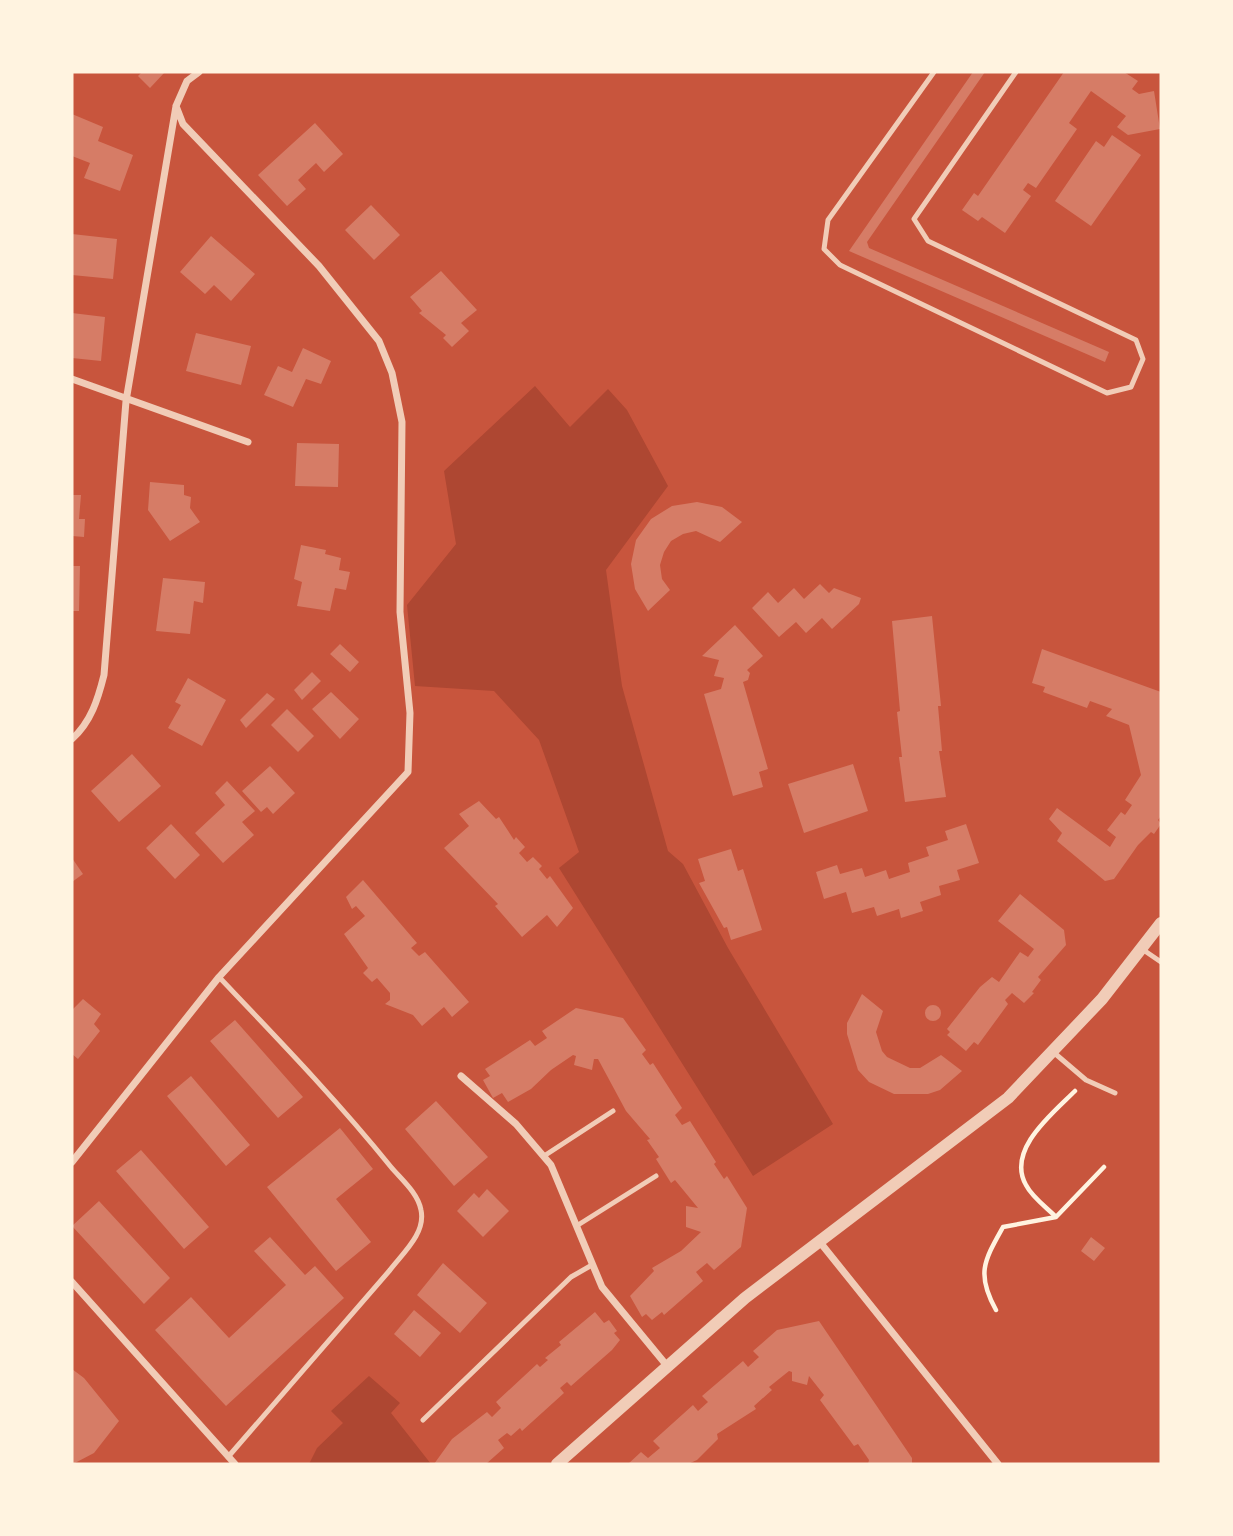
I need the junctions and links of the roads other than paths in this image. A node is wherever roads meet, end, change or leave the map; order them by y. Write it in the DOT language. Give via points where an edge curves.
graph roads {
  1 [pos="199,72"];
  2 [pos="934,72"];
  3 [pos="1016,72"];
  4 [pos="177,106"];
  5 [pos="72,379"];
  6 [pos="126,401"];
  7 [pos="248,442"];
  8 [pos="72,739"];
  9 [pos="1161,923"];
  10 [pos="1142,948"];
  11 [pos="1161,962"];
  12 [pos="219,977"];
  13 [pos="1052,1051"];
  14 [pos="461,1076"];
  15 [pos="1115,1093"];
  16 [pos="613,1111"];
  17 [pos="544,1156"];
  18 [pos="72,1162"];
  19 [pos="656,1176"];
  20 [pos="578,1225"];
  21 [pos="818,1240"];
  22 [pos="593,1265"];
  23 [pos="72,1282"];
  24 [pos="667,1367"];
  25 [pos="423,1419"];
  26 [pos="228,1457"];
  27 [pos="235,1464"];
  28 [pos="557,1464"];
  29 [pos="998,1464"];
  1 -- 4 [label="street" via="187,81"];
  2 -- 3 [label="lane" via="828,220 824,248 840,265 1107,393 1131,387 1143,359 1136,340 928,241 914,219"];
  4 -- 6 [label="street"];
  4 -- 12 [label="street" via="183,124 319,266 379,341 392,373 402,422 400,612 410,713 408,772"];
  5 -- 6 [label="street"];
  6 -- 7 [label="street"];
  6 -- 8 [label="street" via="104,675 97,703"];
  9 -- 10 [label="street"];
  10 -- 11 [label="lane"];
  10 -- 13 [label="street"];
  12 -- 18 [label="street"];
  12 -- 26 [label="lane" via="357,1124 421,1209 421,1224 412,1242"];
  13 -- 15 [label="lane" via="1086,1080"];
  13 -- 21 [label="street" via="998,1106"];
  14 -- 17 [label="street" via="516,1124"];
  16 -- 17 [label="lane"];
  17 -- 20 [label="street"];
  19 -- 20 [label="lane"];
  20 -- 22 [label="street"];
  21 -- 24 [label="street"];
  21 -- 29 [label="street"];
  22 -- 24 [label="street" via="602,1287"];
  22 -- 25 [label="lane" via="571,1277"];
  23 -- 26 [label="street"];
  24 -- 28 [label="street"];
  26 -- 27 [label="street"];
}
